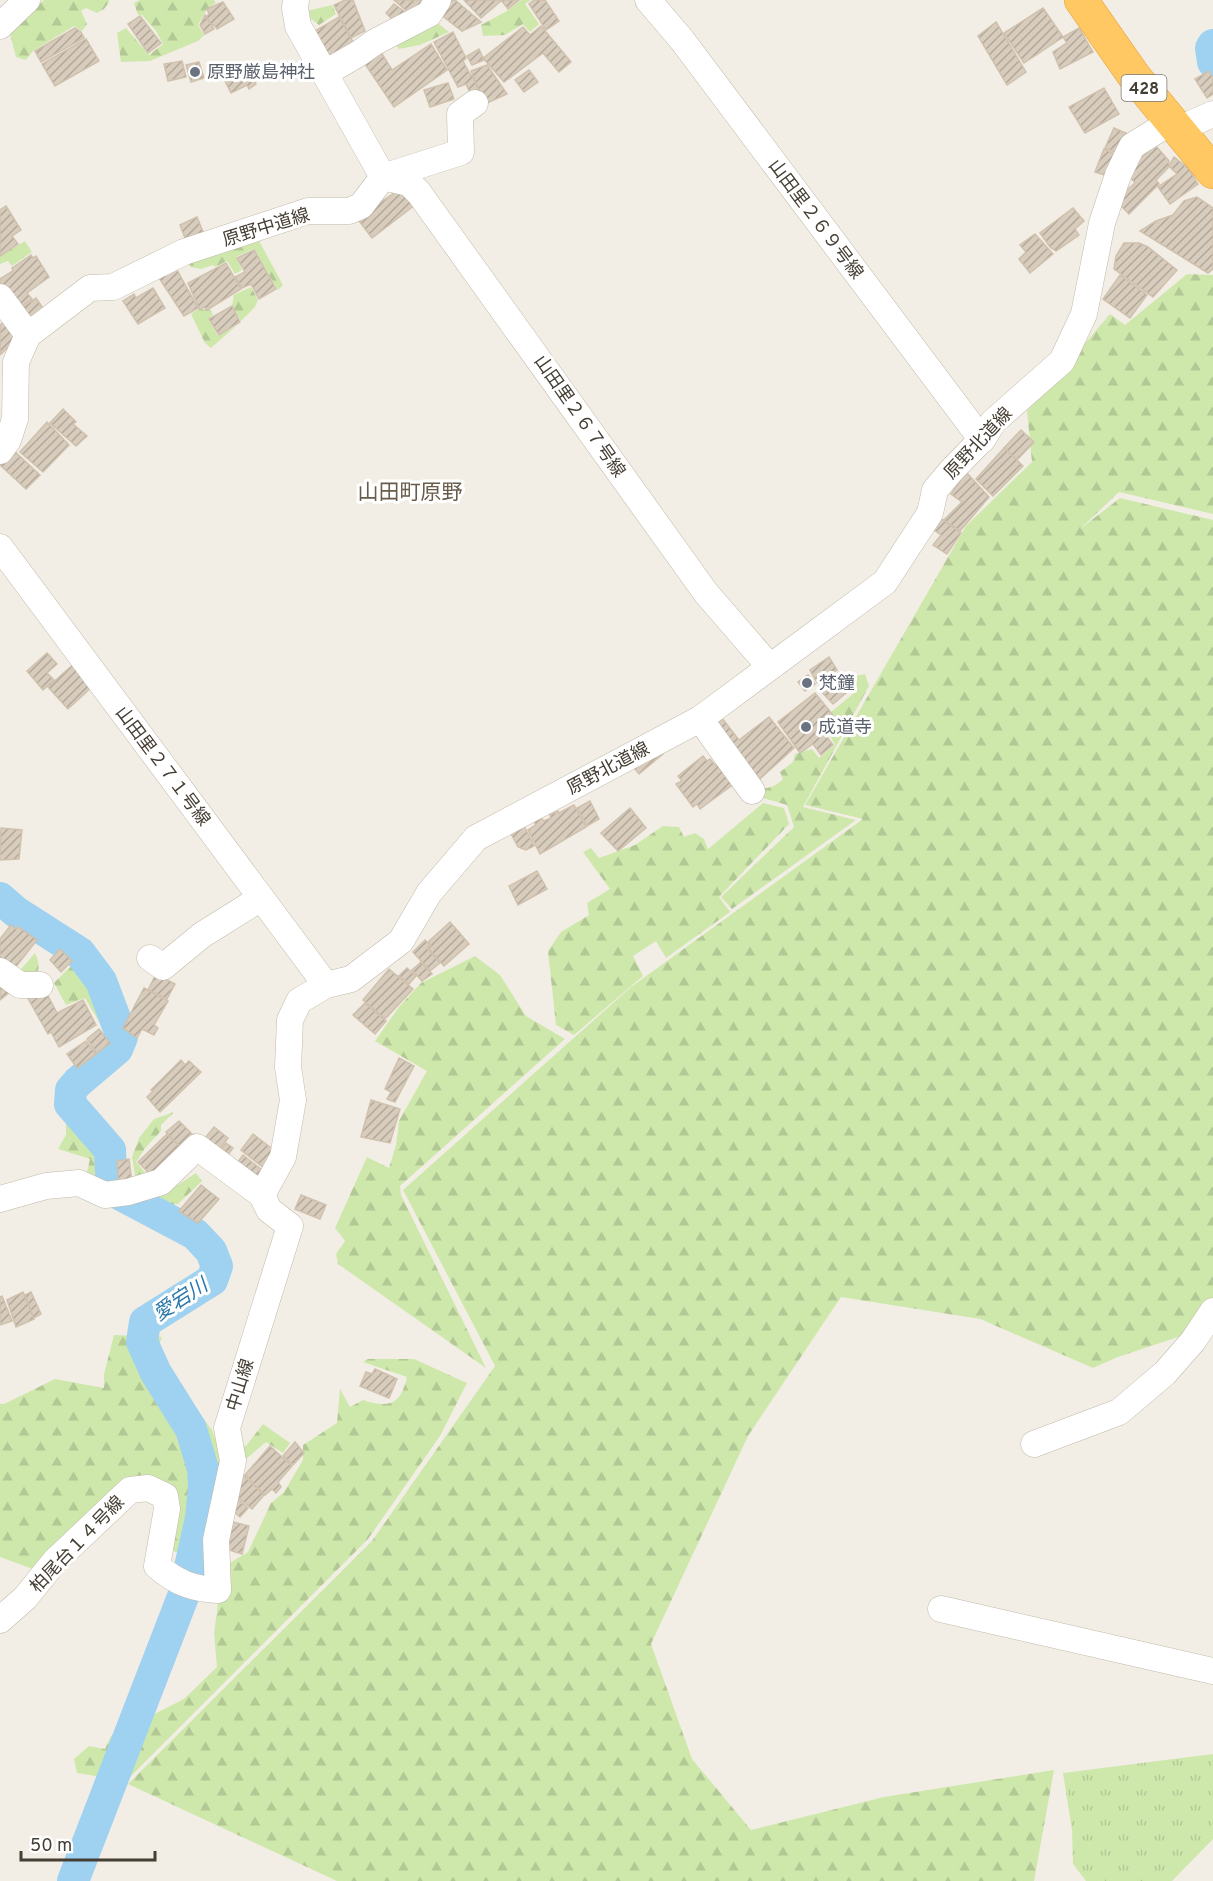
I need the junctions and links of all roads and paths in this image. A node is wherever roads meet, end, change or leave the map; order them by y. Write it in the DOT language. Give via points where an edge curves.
graph roads {
  1 [pos="27,0"];
  2 [pos="296,0"];
  3 [pos="438,0"];
  4 [pos="648,0"];
  5 [pos="1081,0"];
  6 [pos="0,26"];
  7 [pos="325,73"];
  8 [pos="474,103"];
  9 [pos="1213,114"];
  10 [pos="1175,125"];
  11 [pos="1213,172"];
  12 [pos="382,177"];
  13 [pos="0,297"];
  14 [pos="28,335"];
  15 [pos="982,440"];
  16 [pos="0,451"];
  17 [pos="0,547"];
  18 [pos="770,667"];
  19 [pos="700,719"];
  20 [pos="752,791"];
  21 [pos="261,898"];
  22 [pos="150,958"];
  23 [pos="0,971"];
  24 [pos="40,985"];
  25 [pos="326,985"];
  26 [pos="262,1195"];
  27 [pos="0,1199"];
  28 [pos="1213,1311"];
  29 [pos="1034,1444"];
  30 [pos="209,1590"];
  31 [pos="941,1609"];
  32 [pos="0,1620"];
  33 [pos="1213,1671"];
  1 -- 6 [label="street"];
  2 -- 7 [label="street" via="298,26"];
  3 -- 7 [label="street" via="429,14"];
  4 -- 15 [label="street, 山田里２６９号線"];
  5 -- 10 [label="highway, 428" via="1134,76"];
  7 -- 12 [label="street"];
  8 -- 12 [label="street" via="460,114 461,152"];
  9 -- 10 [label="street, 原野北道線"];
  10 -- 11 [label="highway, 428"];
  10 -- 15 [label="street, 原野北道線" via="1132,146 1118,175 1102,223 1084,314 1062,361 993,422"];
  12 -- 14 [label="street, 原野中道線" via="361,206 349,211 308,211 184,252 113,287 90,288"];
  12 -- 18 [label="street, 山田里２６７号線" via="409,183 419,193 706,593"];
  13 -- 14 [label="street"];
  14 -- 16 [label="street, 原野中道線" via="16,362 15,419"];
  15 -- 18 [label="street, 原野北道線" via="935,490 930,513 885,582"];
  17 -- 21 [label="street, 山田里２７１号線"];
  18 -- 19 [label="street, 原野北道線"];
  19 -- 20 [label="street"];
  19 -- 25 [label="street, 原野北道線" via="476,838 429,893 401,941 351,979"];
  21 -- 22 [label="street" via="202,934 163,967"];
  21 -- 25 [label="street, 山田里２７１号線"];
  23 -- 24 [label="street" via="20,984"];
  25 -- 26 [label="street, 原野北道線" via="299,1001 290,1020 288,1067 293,1100 283,1157"];
  26 -- 27 [label="street" via="197,1147 161,1182 116,1193 79,1183 46,1186"];
  26 -- 30 [label="street, 中山線" via="269,1210 290,1226 227,1428 232,1461"];
  28 -- 29 [label="street" via="1165,1373 1119,1412"];
  30 -- 32 [label="street, 柏尾台１４号線" via="173,1580 157,1566 167,1509 165,1496 148,1488 130,1490"];
  31 -- 33 [label="street"];
}
